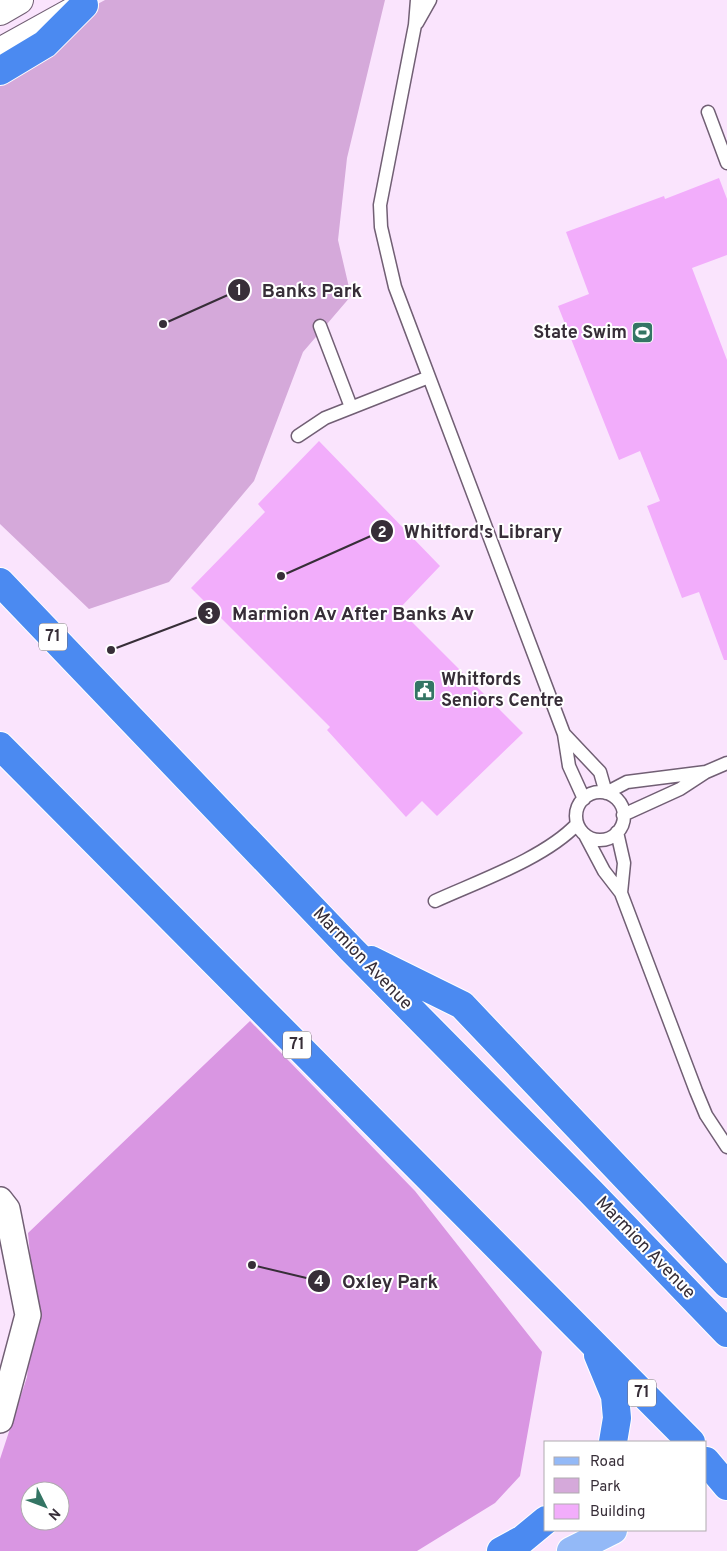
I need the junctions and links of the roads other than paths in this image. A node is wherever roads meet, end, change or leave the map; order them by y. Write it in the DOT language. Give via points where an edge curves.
graph roads {
  1 [pos="19,0"];
  2 [pos="417,0"];
  3 [pos="430,0"];
  4 [pos="88,2"];
  5 [pos="0,11"];
  6 [pos="415,25"];
  7 [pos="0,52"];
  8 [pos="0,72"];
  9 [pos="708,112"];
  10 [pos="727,163"];
  11 [pos="320,326"];
  12 [pos="429,377"];
  13 [pos="351,407"];
  14 [pos="298,436"];
  15 [pos="0,582"];
  16 [pos="564,734"];
  17 [pos="0,746"];
  18 [pos="727,763"];
  19 [pos="600,772"];
  20 [pos="706,772"];
  21 [pos="627,782"];
  22 [pos="606,793"];
  23 [pos="584,799"];
  24 [pos="624,815"];
  25 [pos="578,824"];
  26 [pos="617,832"];
  27 [pos="585,835"];
  28 [pos="621,893"];
  29 [pos="435,901"];
  30 [pos="352,950"];
  31 [pos="727,1147"];
  32 [pos="0,1200"];
  33 [pos="727,1284"];
  34 [pos="727,1333"];
  35 [pos="594,1344"];
  36 [pos="0,1420"];
  37 [pos="613,1441"];
  38 [pos="690,1441"];
  39 [pos="544,1522"];
  40 [pos="611,1531"];
  41 [pos="501,1551"];
  42 [pos="571,1551"];
  1 -- 5 [label="street"];
  2 -- 6 [label="lane"];
  3 -- 6 [label="lane"];
  4 -- 7 [label="street"];
  4 -- 8 [label="highway" via="45,44"];
  6 -- 12 [label="lane" via="380,212 395,287"];
  9 -- 10 [label="lane"];
  11 -- 13 [label="lane"];
  12 -- 13 [label="lane"];
  12 -- 16 [label="lane"];
  13 -- 14 [label="lane" via="325,418"];
  15 -- 30 [label="highway, Marmion Avenue / 71"];
  16 -- 19 [label="lane"];
  16 -- 23 [label="lane" via="569,766"];
  17 -- 35 [label="highway, 71"];
  18 -- 20 [label="lane"];
  19 -- 21 [label="lane"];
  19 -- 22 [label="lane"];
  20 -- 21 [label="lane"];
  20 -- 24 [label="lane" via="680,789"];
  21 -- 22 [label="lane"];
  22 -- 23 [label="lane" via="592,794"];
  22 -- 24 [label="lane" via="616,799"];
  23 -- 25 [label="lane" via="577,810"];
  24 -- 26 [label="lane"];
  25 -- 27 [label="lane"];
  25 -- 29 [label="lane" via="525,860"];
  26 -- 27 [label="lane" via="602,840"];
  26 -- 28 [label="lane" via="624,863"];
  27 -- 28 [label="lane" via="604,871"];
  28 -- 31 [label="lane" via="706,1114"];
  30 -- 33 [label="highway" via="462,1005"];
  30 -- 34 [label="highway, Marmion Avenue / 71"];
  32 -- 36 [label="street" via="7,1209 28,1315"];
  35 -- 37 [label="highway" via="615,1396 617,1418"];
  35 -- 38 [label="highway, 71"];
  39 -- 41 [label="highway"];
  40 -- 42 [label="main road"];
}
